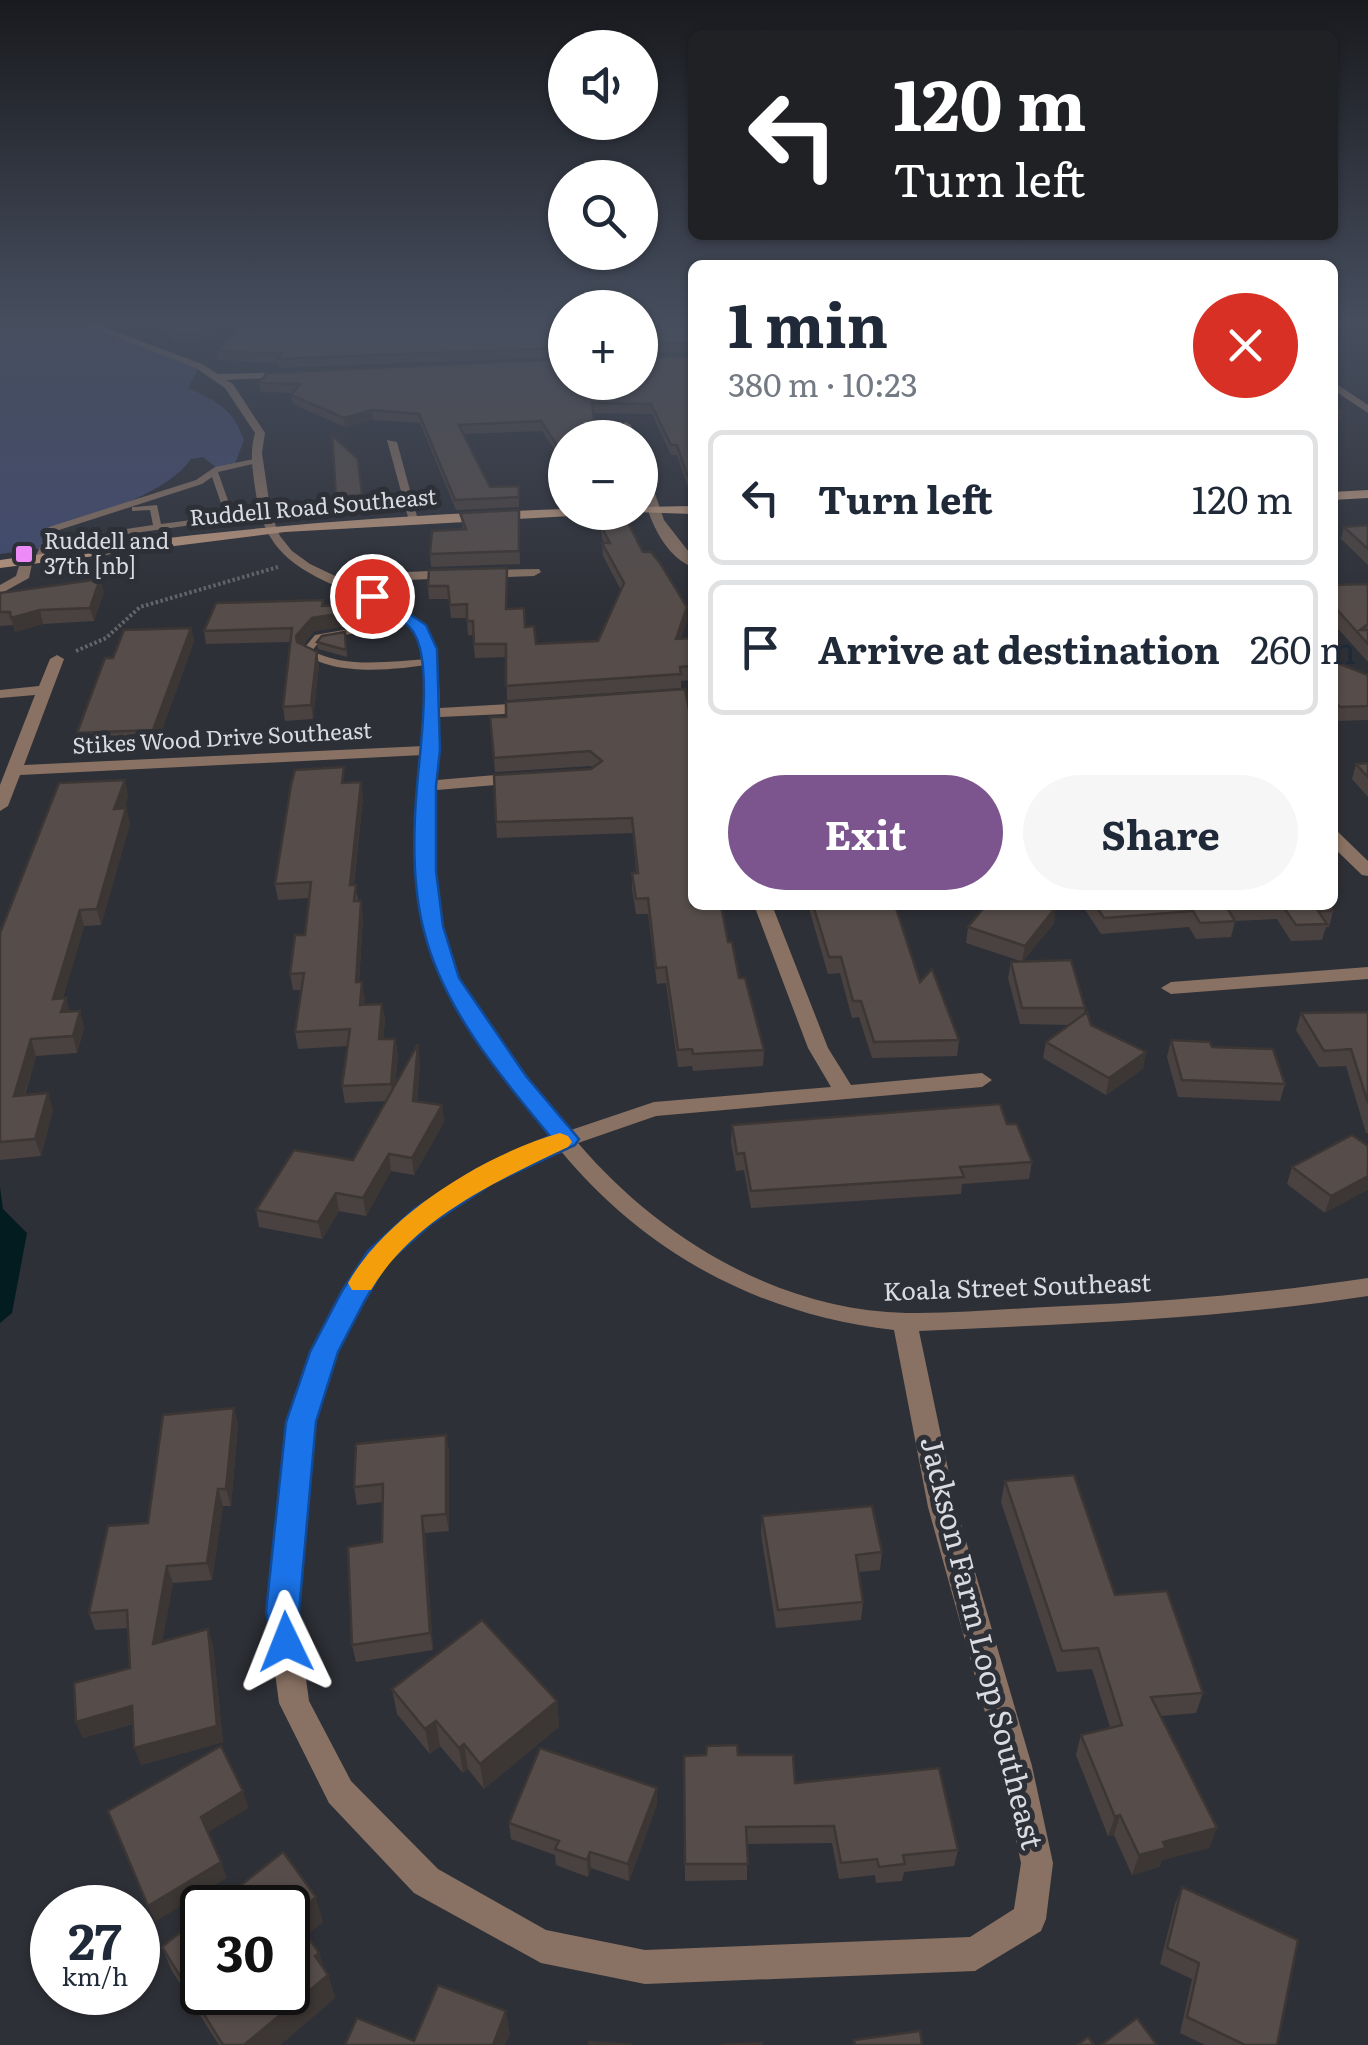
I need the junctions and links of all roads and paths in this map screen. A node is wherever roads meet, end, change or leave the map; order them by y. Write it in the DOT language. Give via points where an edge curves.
graph roads {
  1 [pos="249,416"];
  2 [pos="391,442"];
  3 [pos="254,461"];
  4 [pos="214,472"];
  5 [pos="1368,494"];
  6 [pos="1338,496"];
  7 [pos="688,510"];
  8 [pos="658,511"];
  9 [pos="100,513"];
  10 [pos="548,513"];
  11 [pos="414,517"];
  12 [pos="157,527"];
  13 [pos="658,528"];
  14 [pos="270,529"];
  15 [pos="46,543"];
  16 [pos="33,558"];
  17 [pos="688,559"];
  18 [pos="293,562"];
  19 [pos="0,564"];
  20 [pos="534,572"];
  21 [pos="352,588"];
  22 [pos="0,590"];
  23 [pos="412,621"];
  24 [pos="57,660"];
  25 [pos="429,662"];
  26 [pos="46,690"];
  27 [pos="0,694"];
  28 [pos="552,706"];
  29 [pos="431,713"];
  30 [pos="432,750"];
  31 [pos="15,770"];
  32 [pos="540,777"];
  33 [pos="426,786"];
  34 [pos="0,806"];
  35 [pos="1338,842"];
  36 [pos="1368,871"];
  37 [pos="765,910"];
  38 [pos="1368,973"];
  39 [pos="1171,988"];
  40 [pos="982,1080"];
  41 [pos="844,1091"];
  42 [pos="566,1139"];
  43 [pos="1368,1287"];
  44 [pos="905,1322"];
  1 -- 3 [label="street" via="260,433"];
  2 -- 11 [label="street"];
  3 -- 4 [label="lane"];
  3 -- 14 [label="street"];
  4 -- 9 [label="lane"];
  4 -- 12 [label="lane" via="224,514"];
  5 -- 6 [label="main road"];
  7 -- 8 [label="main road"];
  9 -- 12 [label="lane" via="154,507"];
  9 -- 15 [label="lane" via="52,529"];
  10 -- 11 [label="main road, Ruddell Road Southeast"];
  11 -- 14 [label="main road, Ruddell Road Southeast"];
  12 -- 15 [label="lane"];
  13 -- 17 [label="street"];
  14 -- 16 [label="main road, Ruddell Road Southeast"];
  14 -- 18 [label="street"];
  15 -- 16 [label="lane"];
  16 -- 19 [label="main road, Ruddell Road Southeast"];
  16 -- 22 [label="street" via="22,578"];
  18 -- 21 [label="street"];
  18 -- 24 [label="path" via="140,607 106,638"];
  20 -- 21 [label="street" via="407,576"];
  21 -- 23 [label="street"];
  23 -- 25 [label="street, Koala Street Southeast" via="425,638"];
  23 -- 25 [label="lane" via="318,637 306,652 359,664"];
  24 -- 26 [label="street"];
  25 -- 29 [label="street, Koala Street Southeast"];
  26 -- 27 [label="street"];
  26 -- 31 [label="street"];
  28 -- 29 [label="street"];
  29 -- 30 [label="street, Koala Street Southeast"];
  30 -- 31 [label="street, Stikes Wood Drive Southeast"];
  30 -- 33 [label="street, Koala Street Southeast"];
  31 -- 34 [label="street"];
  32 -- 33 [label="street"];
  33 -- 42 [label="street, Koala Street Southeast" via="426,871 448,978 517,1081"];
  35 -- 36 [label="street"];
  37 -- 41 [label="street" via="818,1048"];
  38 -- 39 [label="street"];
  40 -- 41 [label="street, Jackson Farm Loop Southeast"];
  41 -- 42 [label="street, Jackson Farm Loop Southeast" via="654,1110"];
  42 -- 44 [label="street, Koala Street Southeast" via="630,1214 697,1259 776,1296"];
  42 -- 44 [label="street, Jackson Farm Loop Southeast" via="484,1176 422,1217 377,1258 352,1298 324,1352 301,1422 282,1612 294,1703 340,1792 426,1881 541,1946 645,1967 975,1954 1029,1919 1037,1863 942,1507"];
  43 -- 44 [label="street, Koala Street Southeast" via="1197,1308"];
}
